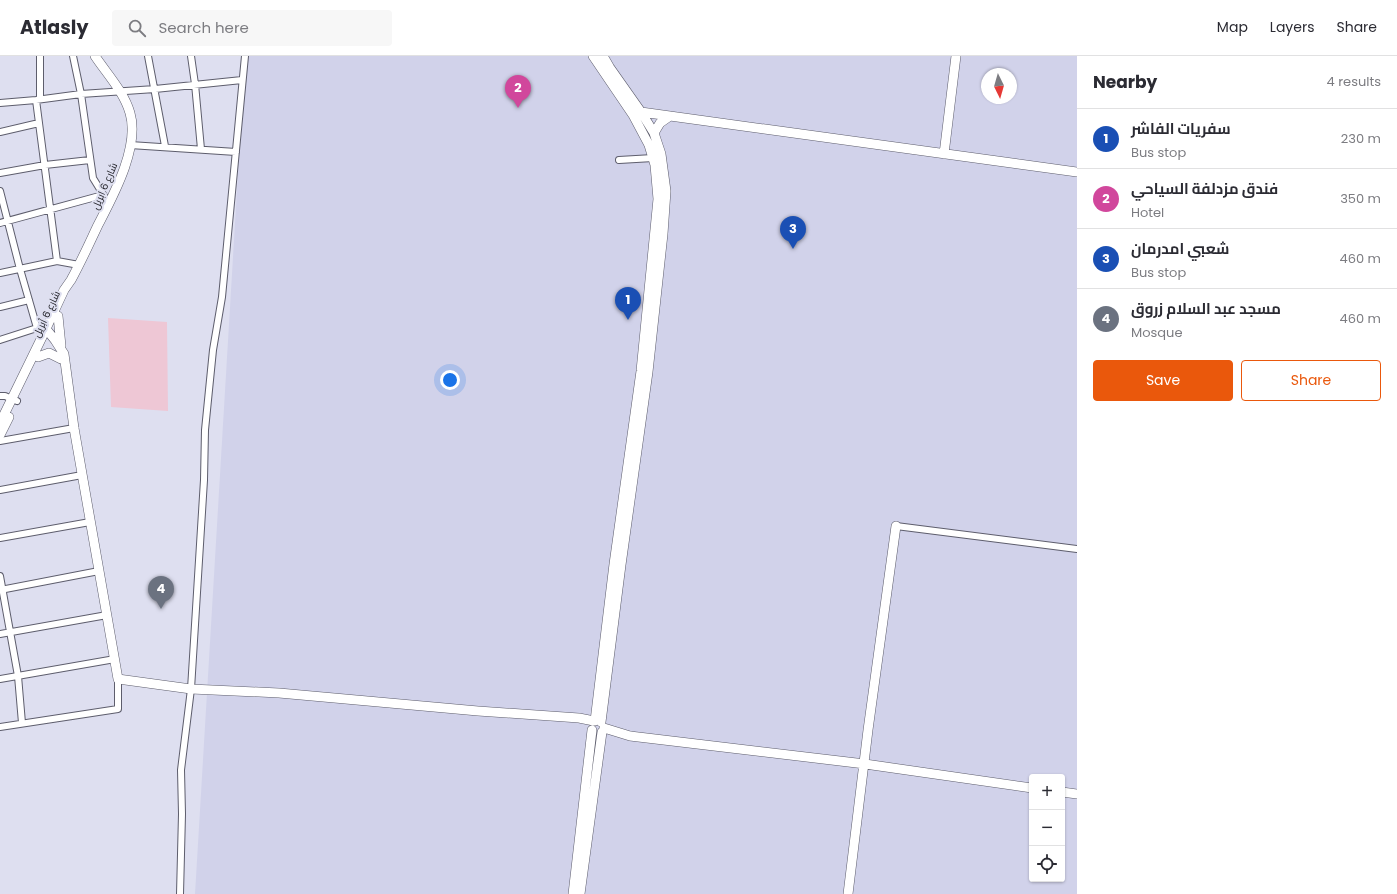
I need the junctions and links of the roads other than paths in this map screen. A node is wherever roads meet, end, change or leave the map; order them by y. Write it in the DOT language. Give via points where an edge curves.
graph roads {
  1 [pos="40,56"];
  2 [pos="74,56"];
  3 [pos="95,56"];
  4 [pos="148,56"];
  5 [pos="191,56"];
  6 [pos="244,56"];
  7 [pos="593,56"];
  8 [pos="603,56"];
  9 [pos="956,56"];
  10 [pos="242,80"];
  11 [pos="195,84"];
  12 [pos="155,89"];
  13 [pos="120,92"];
  14 [pos="81,94"];
  15 [pos="38,100"];
  16 [pos="0,103"];
  17 [pos="637,114"];
  18 [pos="670,116"];
  19 [pos="39,123"];
  20 [pos="0,132"];
  21 [pos="654,133"];
  22 [pos="130,145"];
  23 [pos="165,146"];
  24 [pos="201,149"];
  25 [pos="236,152"];
  26 [pos="944,154"];
  27 [pos="653,158"];
  28 [pos="90,160"];
  29 [pos="619,160"];
  30 [pos="45,166"];
  31 [pos="1077,172"];
  32 [pos="0,173"];
  33 [pos="0,191"];
  34 [pos="103,195"];
  35 [pos="109,204"];
  36 [pos="51,209"];
  37 [pos="7,221"];
  38 [pos="0,223"];
  39 [pos="57,261"];
  40 [pos="79,265"];
  41 [pos="20,269"];
  42 [pos="0,273"];
  43 [pos="71,280"];
  44 [pos="29,300"];
  45 [pos="0,307"];
  46 [pos="58,316"];
  47 [pos="45,333"];
  48 [pos="0,340"];
  49 [pos="648,342"];
  50 [pos="61,349"];
  51 [pos="38,357"];
  52 [pos="63,362"];
  53 [pos="0,396"];
  54 [pos="15,400"];
  55 [pos="0,423"];
  56 [pos="74,428"];
  57 [pos="0,435"];
  58 [pos="0,441"];
  59 [pos="82,475"];
  60 [pos="0,490"];
  61 [pos="90,522"];
  62 [pos="896,526"];
  63 [pos="0,538"];
  64 [pos="1077,549"];
  65 [pos="99,571"];
  66 [pos="0,576"];
  67 [pos="1,589"];
  68 [pos="107,615"];
  69 [pos="10,632"];
  70 [pos="0,634"];
  71 [pos="115,659"];
  72 [pos="18,676"];
  73 [pos="0,679"];
  74 [pos="118,679"];
  75 [pos="191,689"];
  76 [pos="22,723"];
  77 [pos="597,726"];
  78 [pos="0,727"];
  79 [pos="865,764"];
  80 [pos="1029,788"];
  81 [pos="1065,792"];
  82 [pos="1077,794"];
  83 [pos="180,894"];
  84 [pos="573,894"];
  85 [pos="580,894"];
  86 [pos="848,894"];
  1 -- 15 [label="street"];
  2 -- 14 [label="street"];
  3 -- 13 [label="street, شارع 6 ابريل"];
  4 -- 12 [label="street"];
  5 -- 11 [label="street"];
  6 -- 10 [label="street"];
  7 -- 17 [label="street"];
  8 -- 17 [label="street"];
  9 -- 26 [label="street"];
  10 -- 11 [label="street"];
  10 -- 25 [label="street"];
  11 -- 12 [label="street"];
  11 -- 24 [label="street"];
  12 -- 13 [label="street"];
  12 -- 23 [label="street"];
  13 -- 14 [label="street"];
  13 -- 22 [label="street, شارع 6 ابريل" via="132,119"];
  14 -- 15 [label="street"];
  14 -- 28 [label="street"];
  15 -- 16 [label="street"];
  15 -- 19 [label="street"];
  17 -- 18 [label="street"];
  17 -- 21 [label="street"];
  17 -- 27 [label="street"];
  18 -- 21 [label="street" via="660,123"];
  18 -- 26 [label="street"];
  19 -- 20 [label="street"];
  19 -- 30 [label="street"];
  21 -- 49 [label="street" via="661,154 666,191"];
  22 -- 23 [label="street"];
  22 -- 35 [label="street, شارع 6 ابريل" via="124,170"];
  23 -- 24 [label="street"];
  24 -- 25 [label="street"];
  25 -- 75 [label="street" via="206,430"];
  26 -- 31 [label="street"];
  27 -- 29 [label="street"];
  27 -- 49 [label="street" via="658,205"];
  28 -- 30 [label="street"];
  28 -- 34 [label="street" via="93,178"];
  30 -- 32 [label="street"];
  30 -- 36 [label="street"];
  33 -- 37 [label="street"];
  34 -- 35 [label="street"];
  34 -- 36 [label="street"];
  35 -- 40 [label="street, شارع 6 ابريل"];
  36 -- 37 [label="street"];
  36 -- 39 [label="street"];
  37 -- 38 [label="street"];
  37 -- 41 [label="street"];
  39 -- 40 [label="street"];
  39 -- 41 [label="street"];
  40 -- 43 [label="street, شارع 6 ابريل"];
  41 -- 42 [label="street"];
  41 -- 44 [label="street"];
  43 -- 46 [label="street, شارع 6 أبريل"];
  43 -- 47 [label="street, شارع 6 أبريل"];
  44 -- 45 [label="street"];
  44 -- 47 [label="street"];
  46 -- 47 [label="street, شارع 6 أبريل"];
  46 -- 50 [label="street"];
  47 -- 48 [label="street"];
  47 -- 50 [label="street"];
  47 -- 51 [label="street, شارع 6 أبريل"];
  47 -- 52 [label="street"];
  47 -- 54 [label="street, شارع 6 أبريل"];
  49 -- 77 [label="street" via="631,447"];
  50 -- 52 [label="street"];
  51 -- 52 [label="street" via="49,352"];
  51 -- 54 [label="street, شارع 6 أبريل"];
  52 -- 56 [label="street"];
  53 -- 54 [label="street"];
  54 -- 55 [label="street, شارع 6 أبريل"];
  54 -- 57 [label="street, شارع 6 أبريل"];
  56 -- 58 [label="street"];
  56 -- 59 [label="street"];
  59 -- 60 [label="street"];
  59 -- 61 [label="street"];
  61 -- 63 [label="street"];
  61 -- 65 [label="street"];
  62 -- 64 [label="street"];
  62 -- 79 [label="street"];
  65 -- 67 [label="street"];
  65 -- 68 [label="street"];
  66 -- 67 [label="street"];
  67 -- 69 [label="street"];
  68 -- 69 [label="street"];
  68 -- 71 [label="street"];
  69 -- 70 [label="street"];
  69 -- 72 [label="street"];
  71 -- 72 [label="street"];
  71 -- 74 [label="street"];
  72 -- 73 [label="street"];
  72 -- 76 [label="street"];
  74 -- 75 [label="street"];
  74 -- 76 [label="street" via="118,709"];
  75 -- 77 [label="street" via="279,693 571,718"];
  75 -- 83 [label="street" via="181,770"];
  76 -- 78 [label="street"];
  77 -- 79 [label="street" via="630,736"];
  77 -- 84 [label="street"];
  77 -- 85 [label="street"];
  79 -- 80 [label="street"];
  79 -- 86 [label="street"];
  81 -- 82 [label="street"];
}
